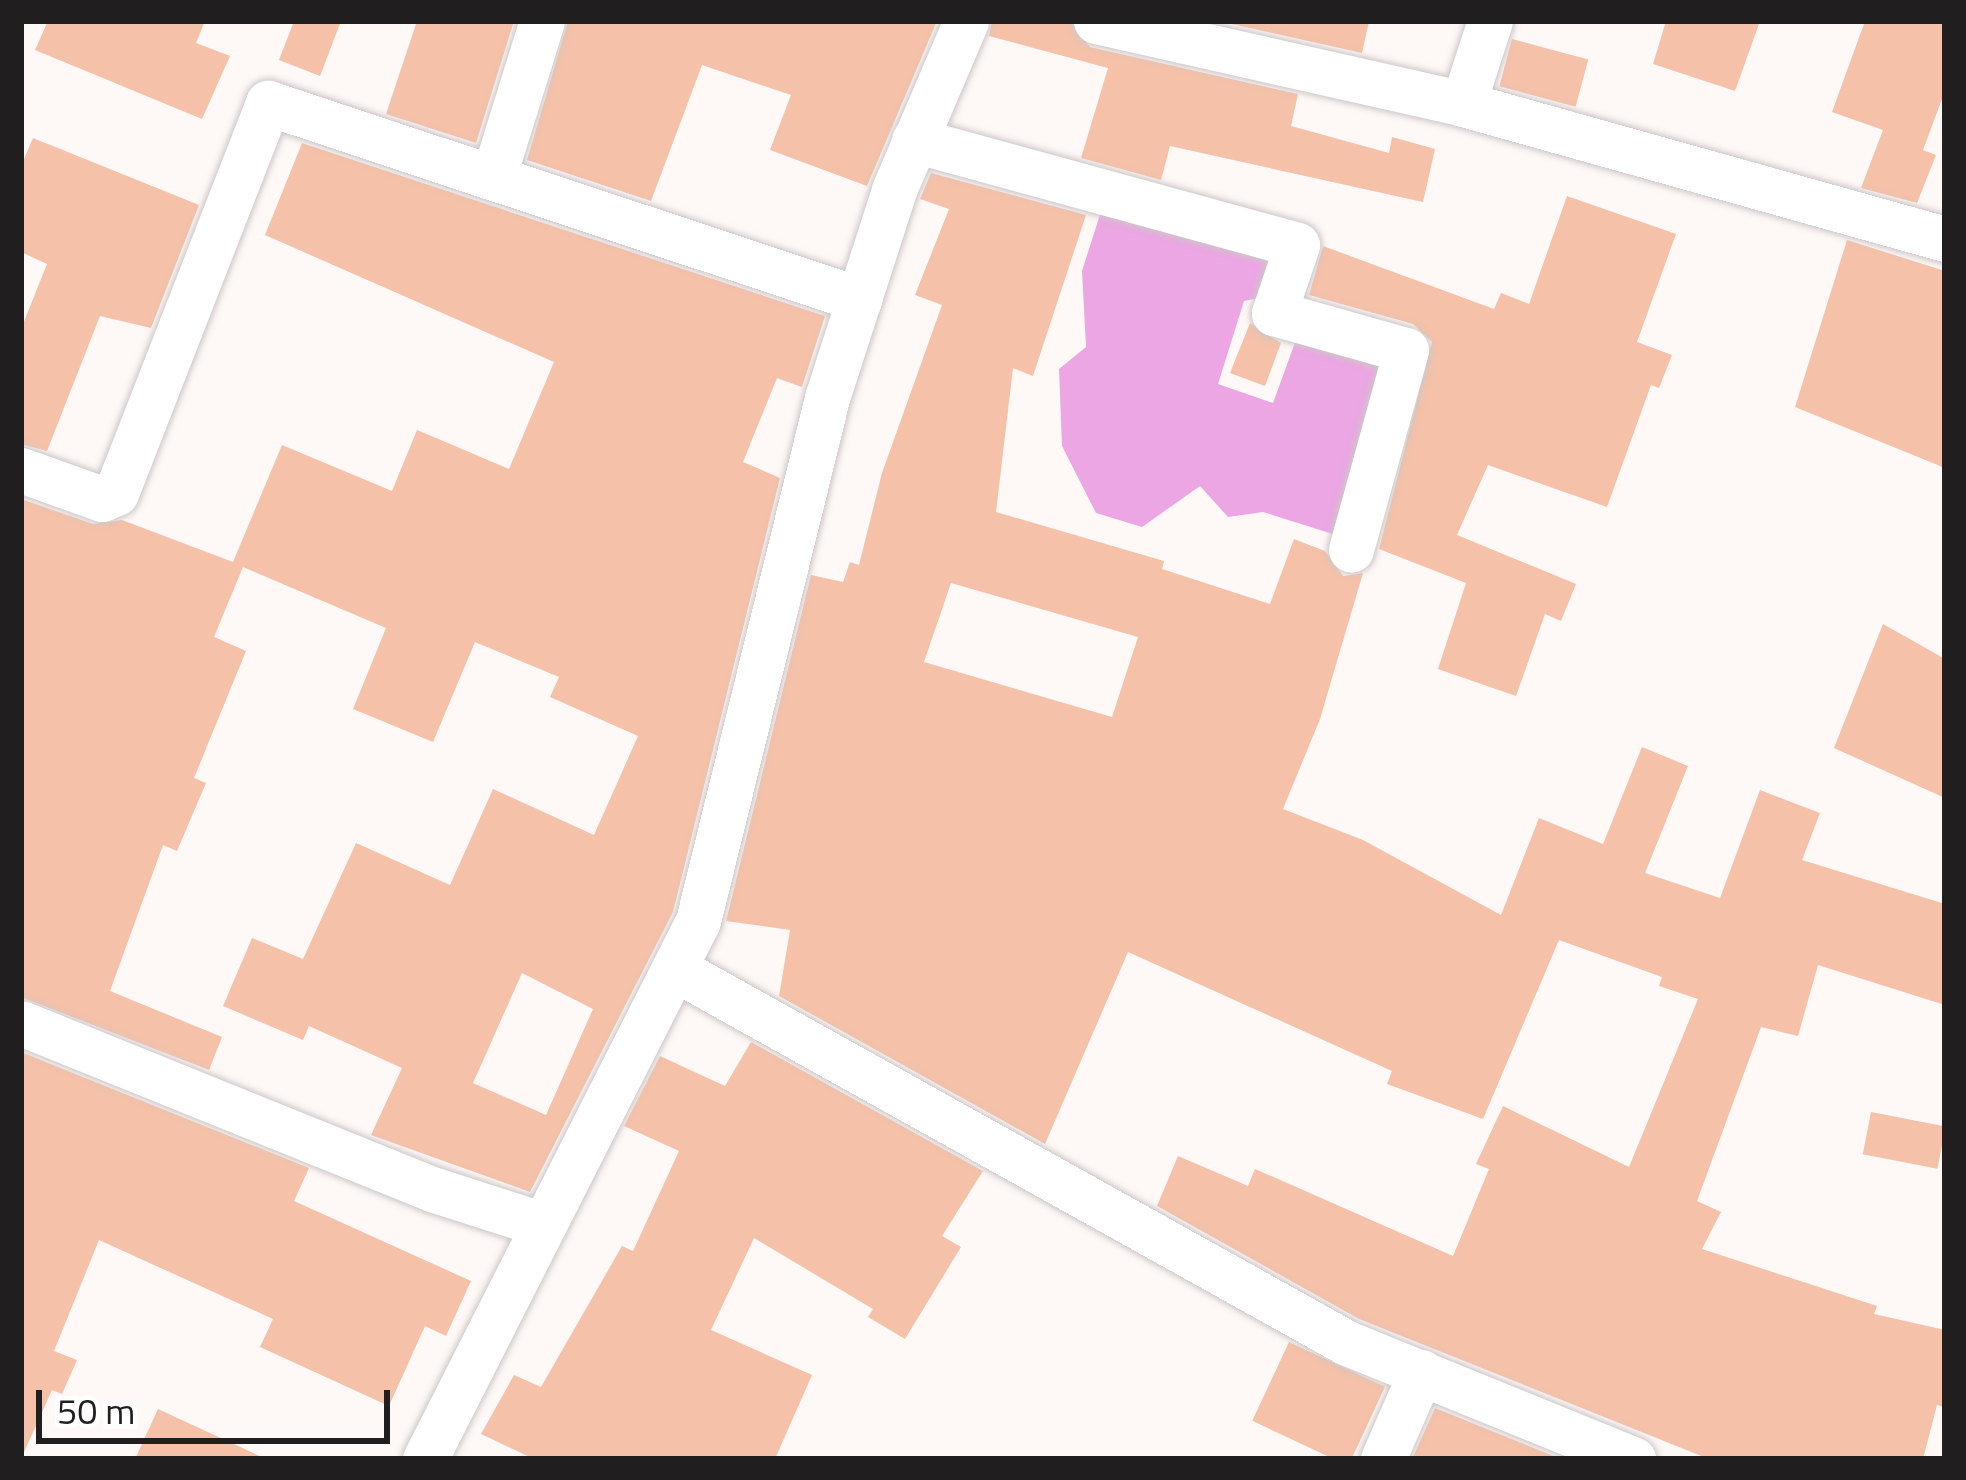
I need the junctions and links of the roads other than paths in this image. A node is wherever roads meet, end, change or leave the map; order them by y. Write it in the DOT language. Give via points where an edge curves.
graph roads {
  1 [pos="542,21"];
  2 [pos="966,21"];
  3 [pos="1096,21"];
  4 [pos="1490,21"];
  5 [pos="1463,104"];
  6 [pos="914,140"];
  7 [pos="494,176"];
  8 [pos="1945,239"];
  9 [pos="859,299"];
  10 [pos="21,470"];
  11 [pos="1351,550"];
  12 [pos="677,970"];
  13 [pos="21,1023"];
  14 [pos="544,1226"];
  15 [pos="1421,1372"];
  16 [pos="425,1459"];
  17 [pos="1383,1459"];
  18 [pos="1633,1459"];
  1 -- 7 [label="street"];
  2 -- 6 [label="street"];
  3 -- 5 [label="street"];
  4 -- 5 [label="street"];
  5 -- 8 [label="street"];
  6 -- 9 [label="street"];
  6 -- 11 [label="street" via="1297,245 1274,314 1406,350"];
  7 -- 9 [label="street"];
  7 -- 10 [label="street" via="268,103 116,493 102,499"];
  9 -- 12 [label="street" via="827,398 717,852"];
  12 -- 14 [label="street"];
  12 -- 15 [label="street" via="1347,1342"];
  13 -- 14 [label="street"];
  14 -- 16 [label="street"];
  15 -- 17 [label="street"];
  15 -- 18 [label="street"];
}
